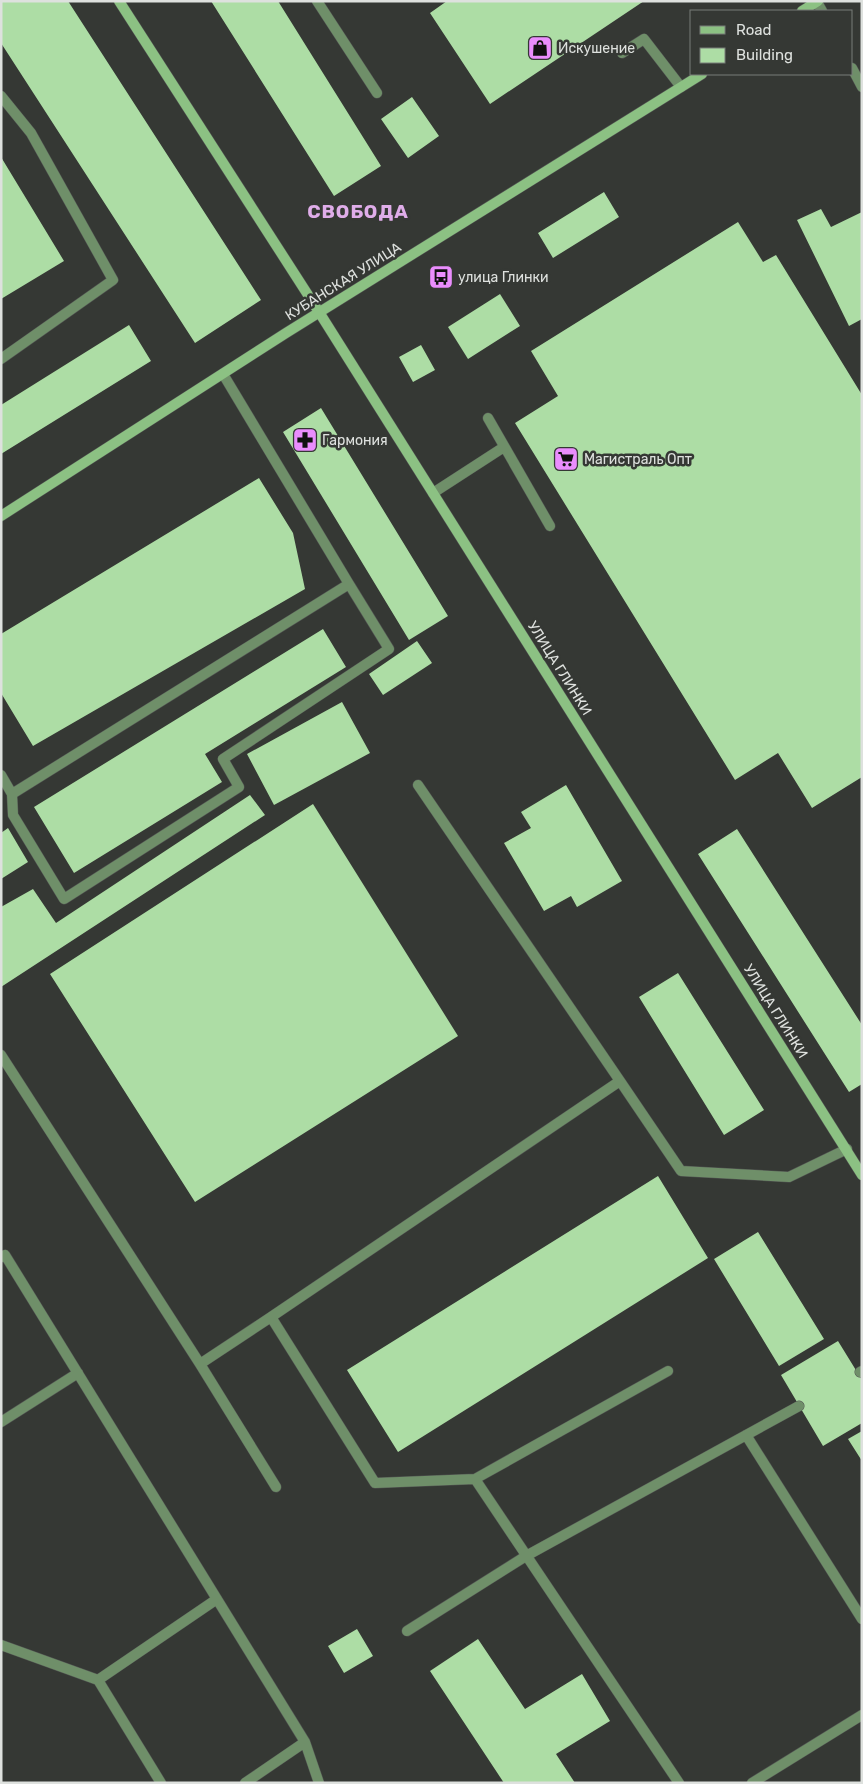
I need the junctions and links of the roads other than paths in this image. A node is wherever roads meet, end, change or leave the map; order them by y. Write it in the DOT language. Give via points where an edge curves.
graph roads {
  1 [pos="317,1"];
  2 [pos="818,2"];
  3 [pos="123,3"];
  4 [pos="804,10"];
  5 [pos="622,53"];
  6 [pos="853,70"];
  7 [pos="700,75"];
  8 [pos="681,87"];
  9 [pos="862,87"];
  10 [pos="376,93"];
  11 [pos="1,96"];
  12 [pos="319,312"];
  13 [pos="1,360"];
  14 [pos="223,374"];
  15 [pos="488,418"];
  16 [pos="504,447"];
  17 [pos="433,493"];
  18 [pos="1,516"];
  19 [pos="550,526"];
  20 [pos="349,584"];
  21 [pos="1,775"];
  22 [pos="418,786"];
  23 [pos="12,794"];
  24 [pos="1,1055"];
  25 [pos="620,1081"];
  26 [pos="847,1149"];
  27 [pos="862,1175"];
  28 [pos="1,1257"];
  29 [pos="271,1317"];
  30 [pos="200,1364"];
  31 [pos="668,1371"];
  32 [pos="78,1374"];
  33 [pos="799,1406"];
  34 [pos="1,1422"];
  35 [pos="746,1435"];
  36 [pos="475,1479"];
  37 [pos="276,1487"];
  38 [pos="526,1556"];
  39 [pos="217,1599"];
  40 [pos="862,1619"];
  41 [pos="407,1631"];
  42 [pos="1,1645"];
  43 [pos="98,1680"];
  44 [pos="862,1715"];
  45 [pos="305,1742"];
  46 [pos="161,1783"];
  47 [pos="245,1783"];
  48 [pos="319,1783"];
  49 [pos="678,1783"];
  50 [pos="752,1783"];
  1 -- 10 [label="street"];
  2 -- 4 [label="main road"];
  3 -- 12 [label="main road, УЛИЦА ГЛИНКИ"];
  5 -- 8 [label="street" via="644,39"];
  6 -- 9 [label="street"];
  7 -- 8 [label="main road, КУБАНСКАЯ УЛИЦА"];
  8 -- 12 [label="main road, КУБАНСКАЯ УЛИЦА"];
  11 -- 13 [label="street" via="30,133 113,280"];
  12 -- 14 [label="main road, КУБАНСКАЯ УЛИЦА"];
  12 -- 17 [label="main road, УЛИЦА ГЛИНКИ"];
  14 -- 18 [label="main road, КУБАНСКАЯ УЛИЦА"];
  14 -- 20 [label="street"];
  15 -- 16 [label="street"];
  16 -- 17 [label="street"];
  16 -- 19 [label="street"];
  17 -- 26 [label="main road, УЛИЦА ГЛИНКИ"];
  20 -- 23 [label="street"];
  20 -- 23 [label="street" via="389,650 224,759 239,787 64,899 13,815"];
  21 -- 23 [label="street"];
  22 -- 25 [label="street"];
  24 -- 30 [label="street"];
  25 -- 26 [label="street" via="681,1171 789,1177"];
  25 -- 29 [label="street"];
  26 -- 27 [label="main road, УЛИЦА ГЛИНКИ"];
  28 -- 32 [label="street" via="5,1255"];
  29 -- 30 [label="street"];
  29 -- 36 [label="street" via="375,1483"];
  30 -- 37 [label="street"];
  31 -- 36 [label="street"];
  32 -- 34 [label="street"];
  32 -- 39 [label="street"];
  33 -- 35 [label="street"];
  35 -- 38 [label="street"];
  35 -- 40 [label="street"];
  36 -- 38 [label="street"];
  38 -- 41 [label="street"];
  38 -- 49 [label="street"];
  39 -- 43 [label="street"];
  39 -- 45 [label="street"];
  42 -- 43 [label="street"];
  43 -- 46 [label="street"];
  44 -- 50 [label="street"];
  45 -- 47 [label="street"];
  45 -- 48 [label="street"];
}
